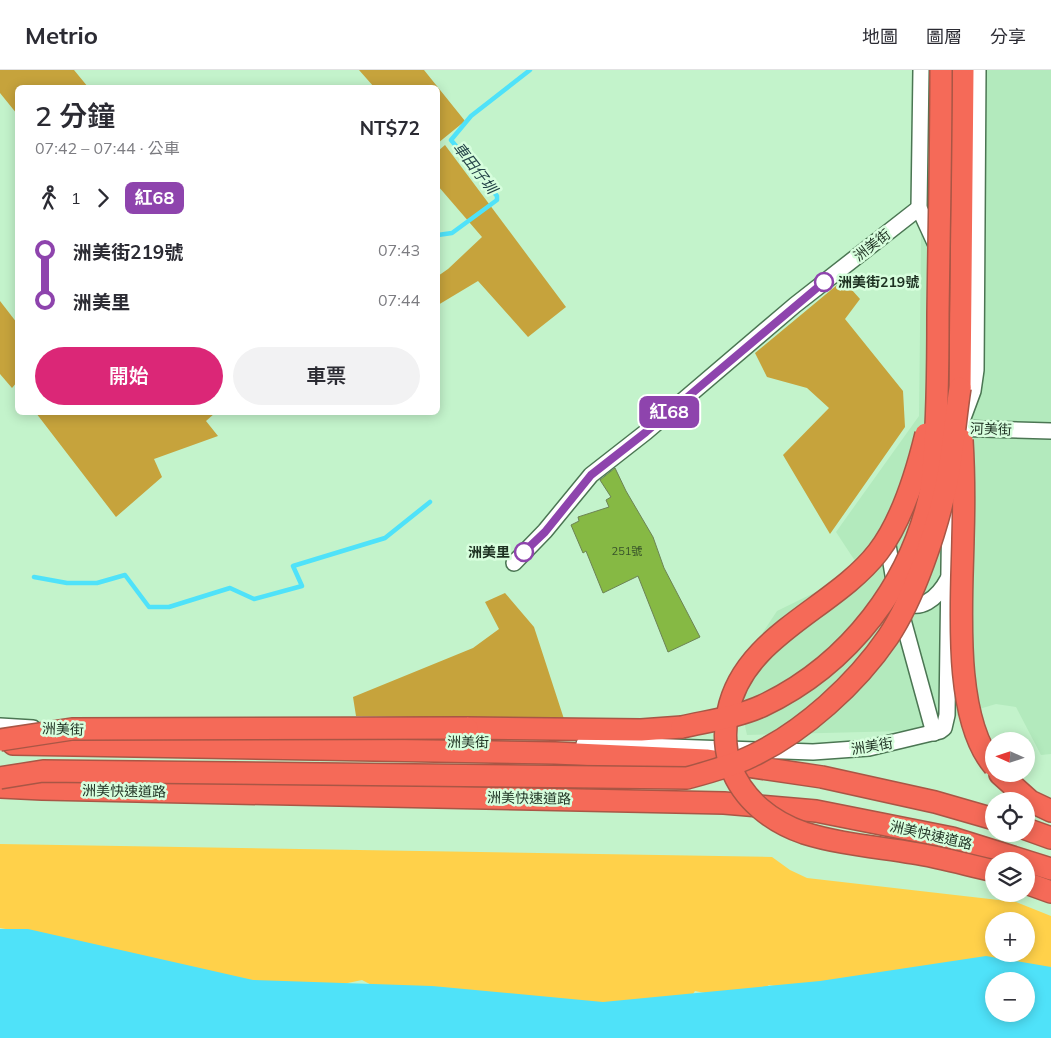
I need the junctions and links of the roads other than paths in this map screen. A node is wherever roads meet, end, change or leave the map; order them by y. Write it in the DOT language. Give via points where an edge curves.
graph roads {
  1 [pos="921,70"];
  2 [pos="941,70"];
  3 [pos="963,70"];
  4 [pos="978,70"];
  5 [pos="919,208"];
  6 [pos="960,388"];
  7 [pos="937,389"];
  8 [pos="931,427"];
  9 [pos="959,428"];
  10 [pos="1051,431"];
  11 [pos="514,563"];
  12 [pos="948,578"];
  13 [pos="896,592"];
  14 [pos="0,726"];
  15 [pos="934,733"];
  16 [pos="0,740"];
  17 [pos="0,744"];
  18 [pos="985,753"];
  19 [pos="0,778"];
  20 [pos="1009,782"];
  21 [pos="0,787"];
  22 [pos="1051,810"];
  23 [pos="985,816"];
  24 [pos="1035,832"];
  25 [pos="1051,838"];
  26 [pos="985,869"];
  27 [pos="1051,869"];
  28 [pos="1035,886"];
  29 [pos="1051,892"];
  1 -- 5 [label="street"];
  2 -- 7 [label="highway, bridge"];
  3 -- 6 [label="highway"];
  4 -- 9 [label="street" via="976,370 973,391"];
  5 -- 8 [label="street" via="933,236 944,273 948,307 944,370"];
  5 -- 11 [label="street, 洲美街" via="591,475 545,532"];
  6 -- 18 [label="highway, bridge" via="964,483 961,619 964,675 968,705"];
  6 -- 19 [label="highway, bridge" via="944,494 922,568 888,637 828,704 752,757 687,778 43,771"];
  7 -- 16 [label="highway, bridge" via="938,424 931,488 920,529 904,569 885,602 830,661 799,685 761,706 682,727 641,730 386,727 72,729"];
  7 -- 26 [label="highway, bridge" via="921,455 896,523 879,552 858,574 759,653 730,700 724,730 734,776 748,798 770,817 804,833"];
  8 -- 9 [label="street, 河美街"];
  8 -- 13 [label="street" via="898,492 889,522 888,545"];
  9 -- 10 [label="street, 河美街"];
  9 -- 12 [label="street" via="950,467"];
  12 -- 13 [label="street" via="935,599 925,604 903,600"];
  12 -- 15 [label="street" via="947,715 944,728"];
  13 -- 15 [label="street"];
  14 -- 15 [label="street, 洲美街" via="340,740 813,752 869,748"];
  17 -- 23 [label="highway, bridge" via="555,753 706,760 822,777"];
  20 -- 22 [label="highway" via="1030,801"];
  21 -- 27 [label="highway, 洲美快速道路" via="724,803 816,811 952,838"];
  24 -- 25 [label="highway"];
  28 -- 29 [label="highway"];
}
